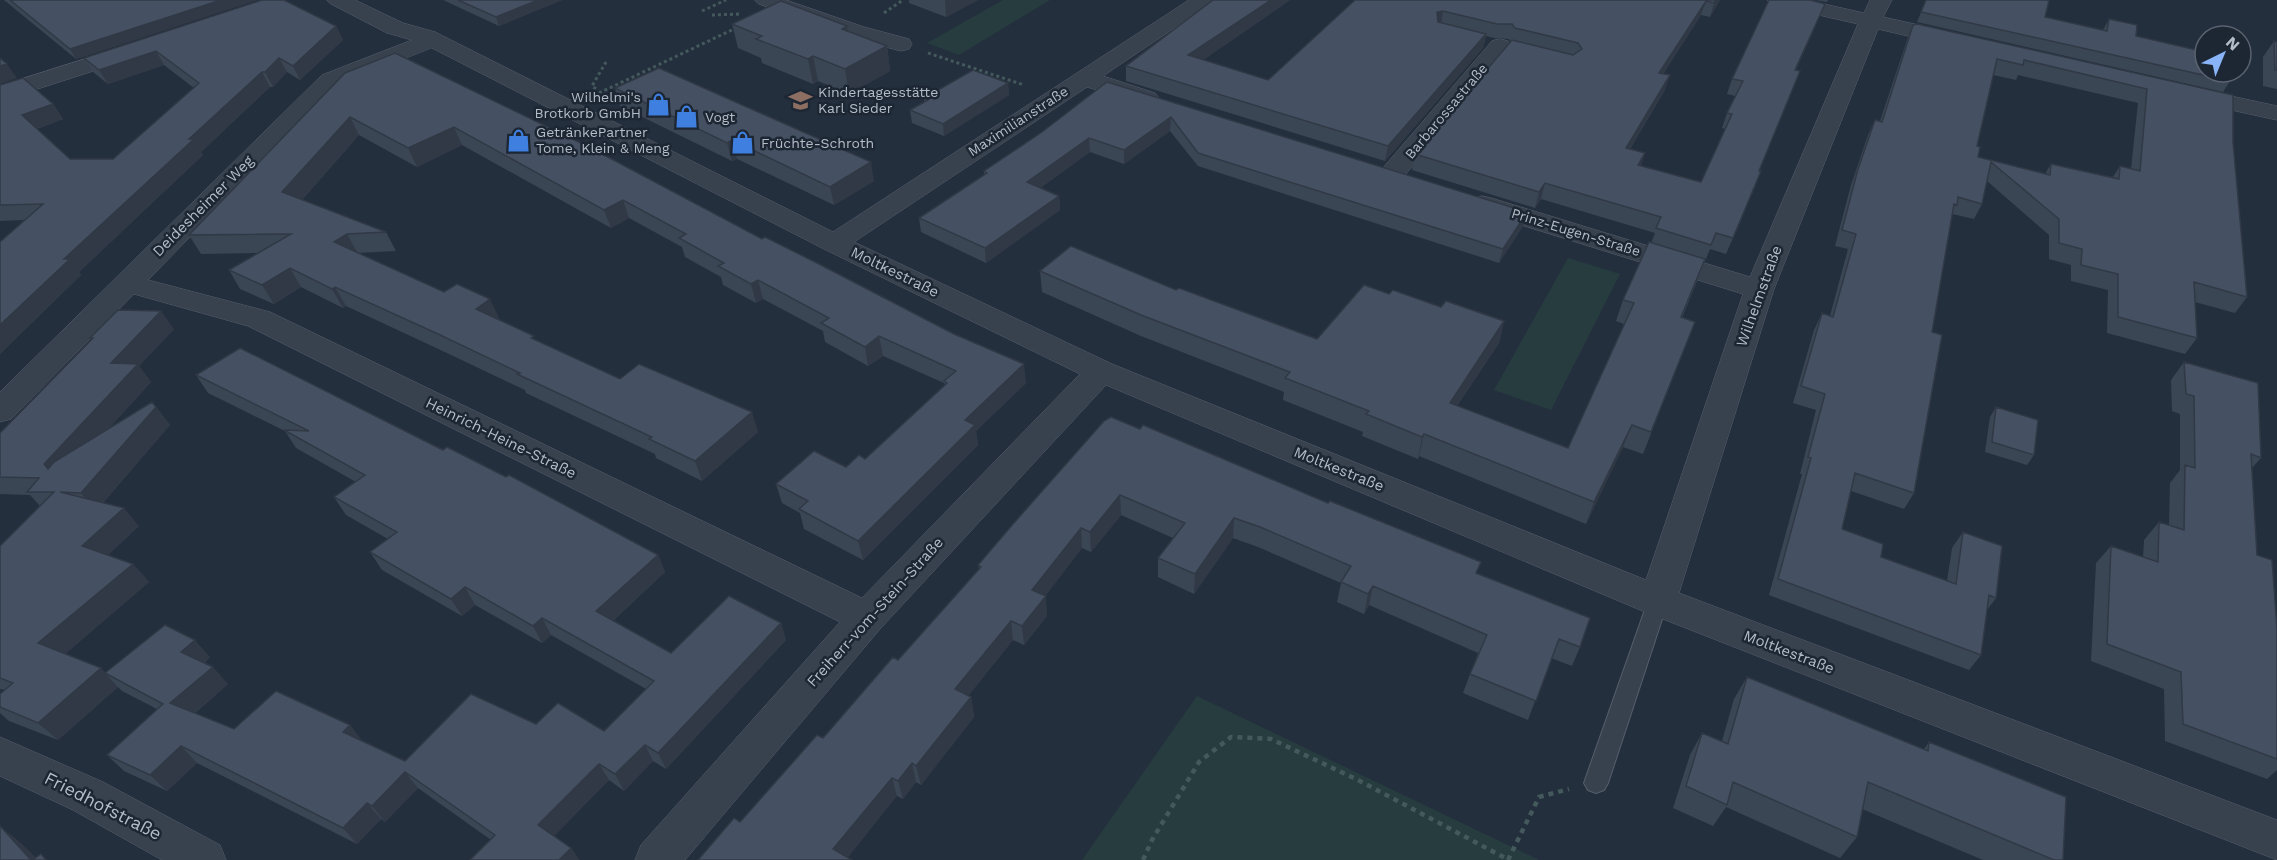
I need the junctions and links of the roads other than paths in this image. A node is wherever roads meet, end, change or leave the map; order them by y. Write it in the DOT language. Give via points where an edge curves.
graph roads {
  1 [pos="338,0"];
  2 [pos="375,0"];
  3 [pos="1203,0"];
  4 [pos="1778,0"];
  5 [pos="774,3"];
  6 [pos="1875,11"];
  7 [pos="429,39"];
  8 [pos="901,44"];
  9 [pos="1974,45"];
  10 [pos="147,46"];
  11 [pos="1500,46"];
  12 [pos="1084,78"];
  13 [pos="2172,90"];
  14 [pos="0,94"];
  15 [pos="1175,107"];
  16 [pos="2277,113"];
  17 [pos="1391,175"];
  18 [pos="1458,196"];
  19 [pos="834,243"];
  20 [pos="126,283"];
  21 [pos="1759,289"];
  22 [pos="1101,371"];
  23 [pos="0,411"];
  24 [pos="1658,601"];
  25 [pos="867,618"];
  26 [pos="0,756"];
  27 [pos="1596,783"];
  28 [pos="2277,841"];
  29 [pos="204,860"];
  30 [pos="657,860"];
  1 -- 7 [label="street, Moltkestraße" via="395,28"];
  2 -- 7 [label="street, Moltkestraße" via="403,14"];
  3 -- 12 [label="street, Maximilianstraße"];
  4 -- 6 [label="street"];
  5 -- 8 [label="street"];
  6 -- 9 [label="street"];
  6 -- 21 [label="street, Wilhelmstraße"];
  7 -- 19 [label="street, Moltkestraße"];
  7 -- 20 [label="street, Deidesheimer Weg" via="330,80"];
  10 -- 14 [label="street"];
  11 -- 17 [label="street, Barbarossastraße"];
  12 -- 15 [label="street"];
  12 -- 19 [label="street, Maximilianstraße"];
  13 -- 16 [label="street"];
  18 -- 21 [label="street, Prinz-Eugen-Straße"];
  19 -- 22 [label="street, Moltkestraße"];
  20 -- 23 [label="street, Deidesheimer Weg"];
  20 -- 25 [label="street, Heinrich-Heine-Straße" via="259,319"];
  21 -- 24 [label="street, Wilhelmstraße"];
  22 -- 24 [label="street, Moltkestraße"];
  22 -- 25 [label="street, Freiherr-vom-Stein-Straße"];
  24 -- 27 [label="lane"];
  24 -- 28 [label="street, Moltkestraße"];
  25 -- 30 [label="street, Freiherr-vom-Stein-Straße"];
  26 -- 29 [label="street, Friedhofstraße" via="87,796"];
}
